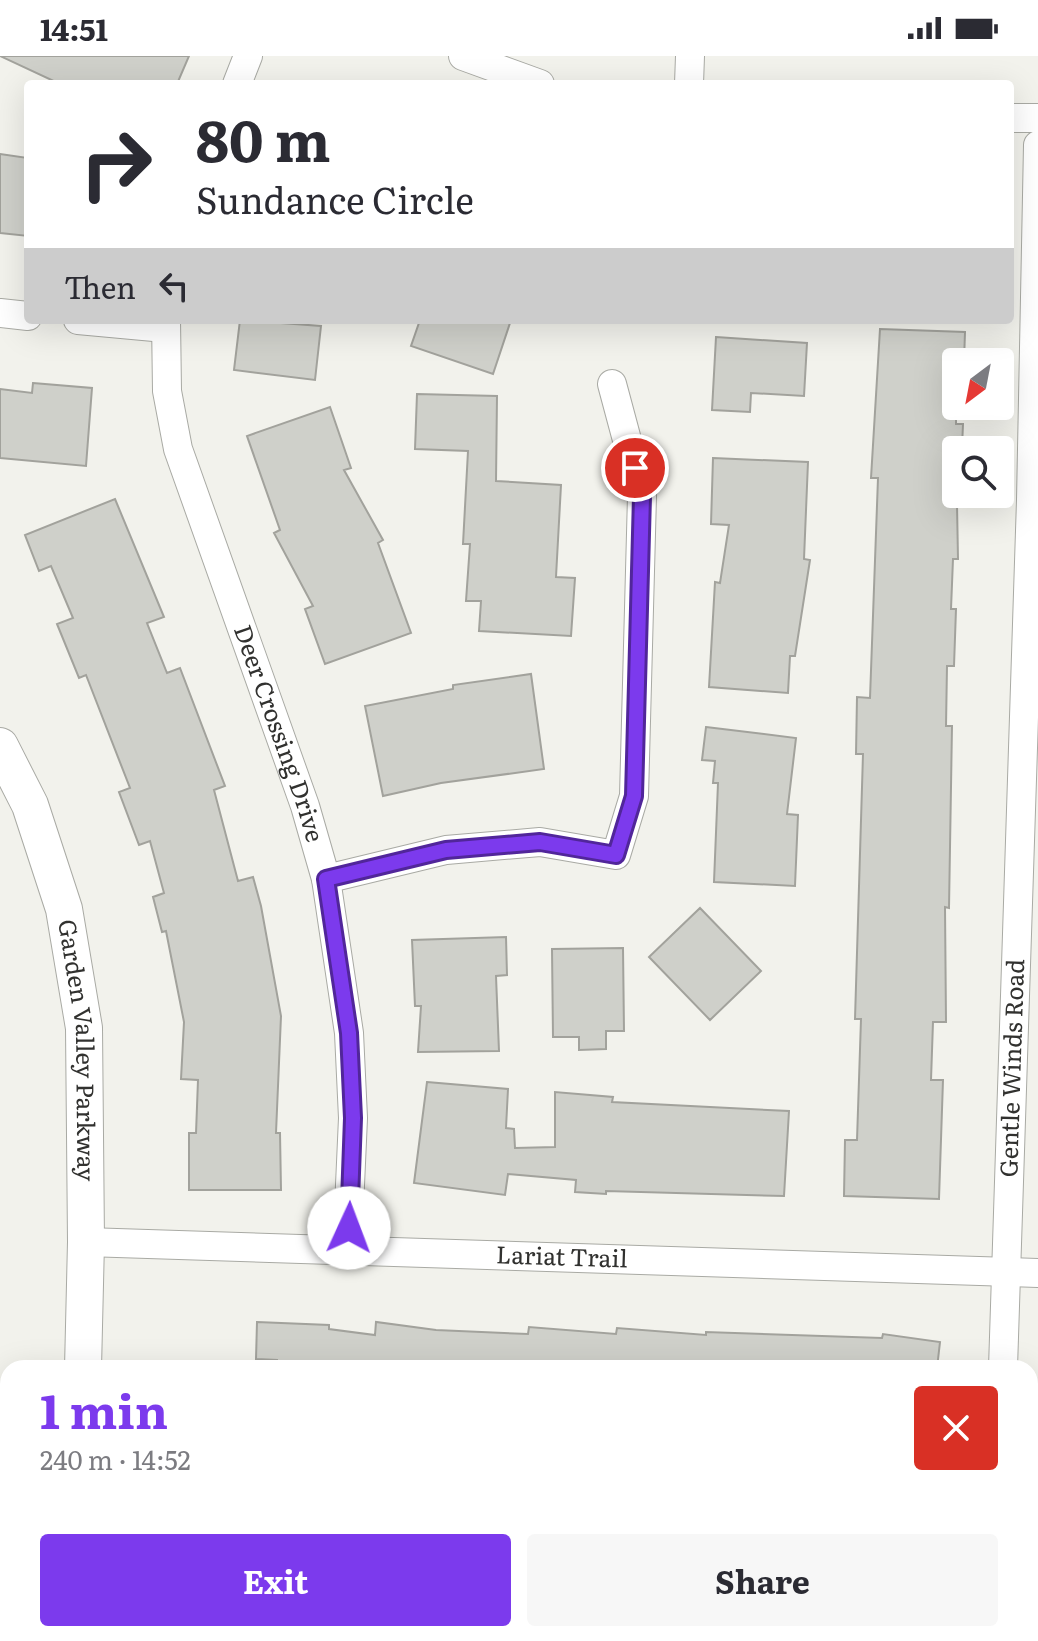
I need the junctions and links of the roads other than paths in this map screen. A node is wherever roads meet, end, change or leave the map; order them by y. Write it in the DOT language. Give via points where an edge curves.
graph roads {
  1 [pos="248,56"];
  2 [pos="463,56"];
  3 [pos="690,56"];
  4 [pos="239,80"];
  5 [pos="529,80"];
  6 [pos="689,80"];
  7 [pos="1014,118"];
  8 [pos="1038,118"];
  9 [pos="1038,145"];
  10 [pos="0,313"];
  11 [pos="24,316"];
  12 [pos="166,324"];
  13 [pos="612,384"];
  14 [pos="1034,500"];
  15 [pos="0,746"];
  16 [pos="326,879"];
  17 [pos="1028,888"];
  18 [pos="86,1242"];
  19 [pos="347,1252"];
  20 [pos="1006,1273"];
  21 [pos="1038,1273"];
  22 [pos="83,1360"];
  23 [pos="1003,1360"];
  1 -- 4 [label="street"];
  2 -- 5 [label="street"];
  3 -- 6 [label="street"];
  7 -- 8 [label="street"];
  9 -- 14 [label="street, Gentle Winds Road"];
  10 -- 11 [label="street"];
  12 -- 16 [label="street, Deer Crossing Drive" via="167,391 178,449"];
  13 -- 16 [label="street" via="642,496 634,796 616,855 540,842 446,850"];
  14 -- 17 [label="street, Gentle Winds Road"];
  15 -- 18 [label="street, Garden Valley Parkway" via="30,805 66,924 84,1028"];
  16 -- 19 [label="street, Deer Crossing Drive" via="349,1033 353,1118"];
  17 -- 20 [label="street, Gentle Winds Road"];
  18 -- 19 [label="street, Lariat Trail"];
  18 -- 22 [label="street, Garden Valley Parkway"];
  19 -- 20 [label="street, Lariat Trail"];
  20 -- 21 [label="street, Lariat Trail"];
  20 -- 23 [label="street, Gentle Winds Road"];
}
